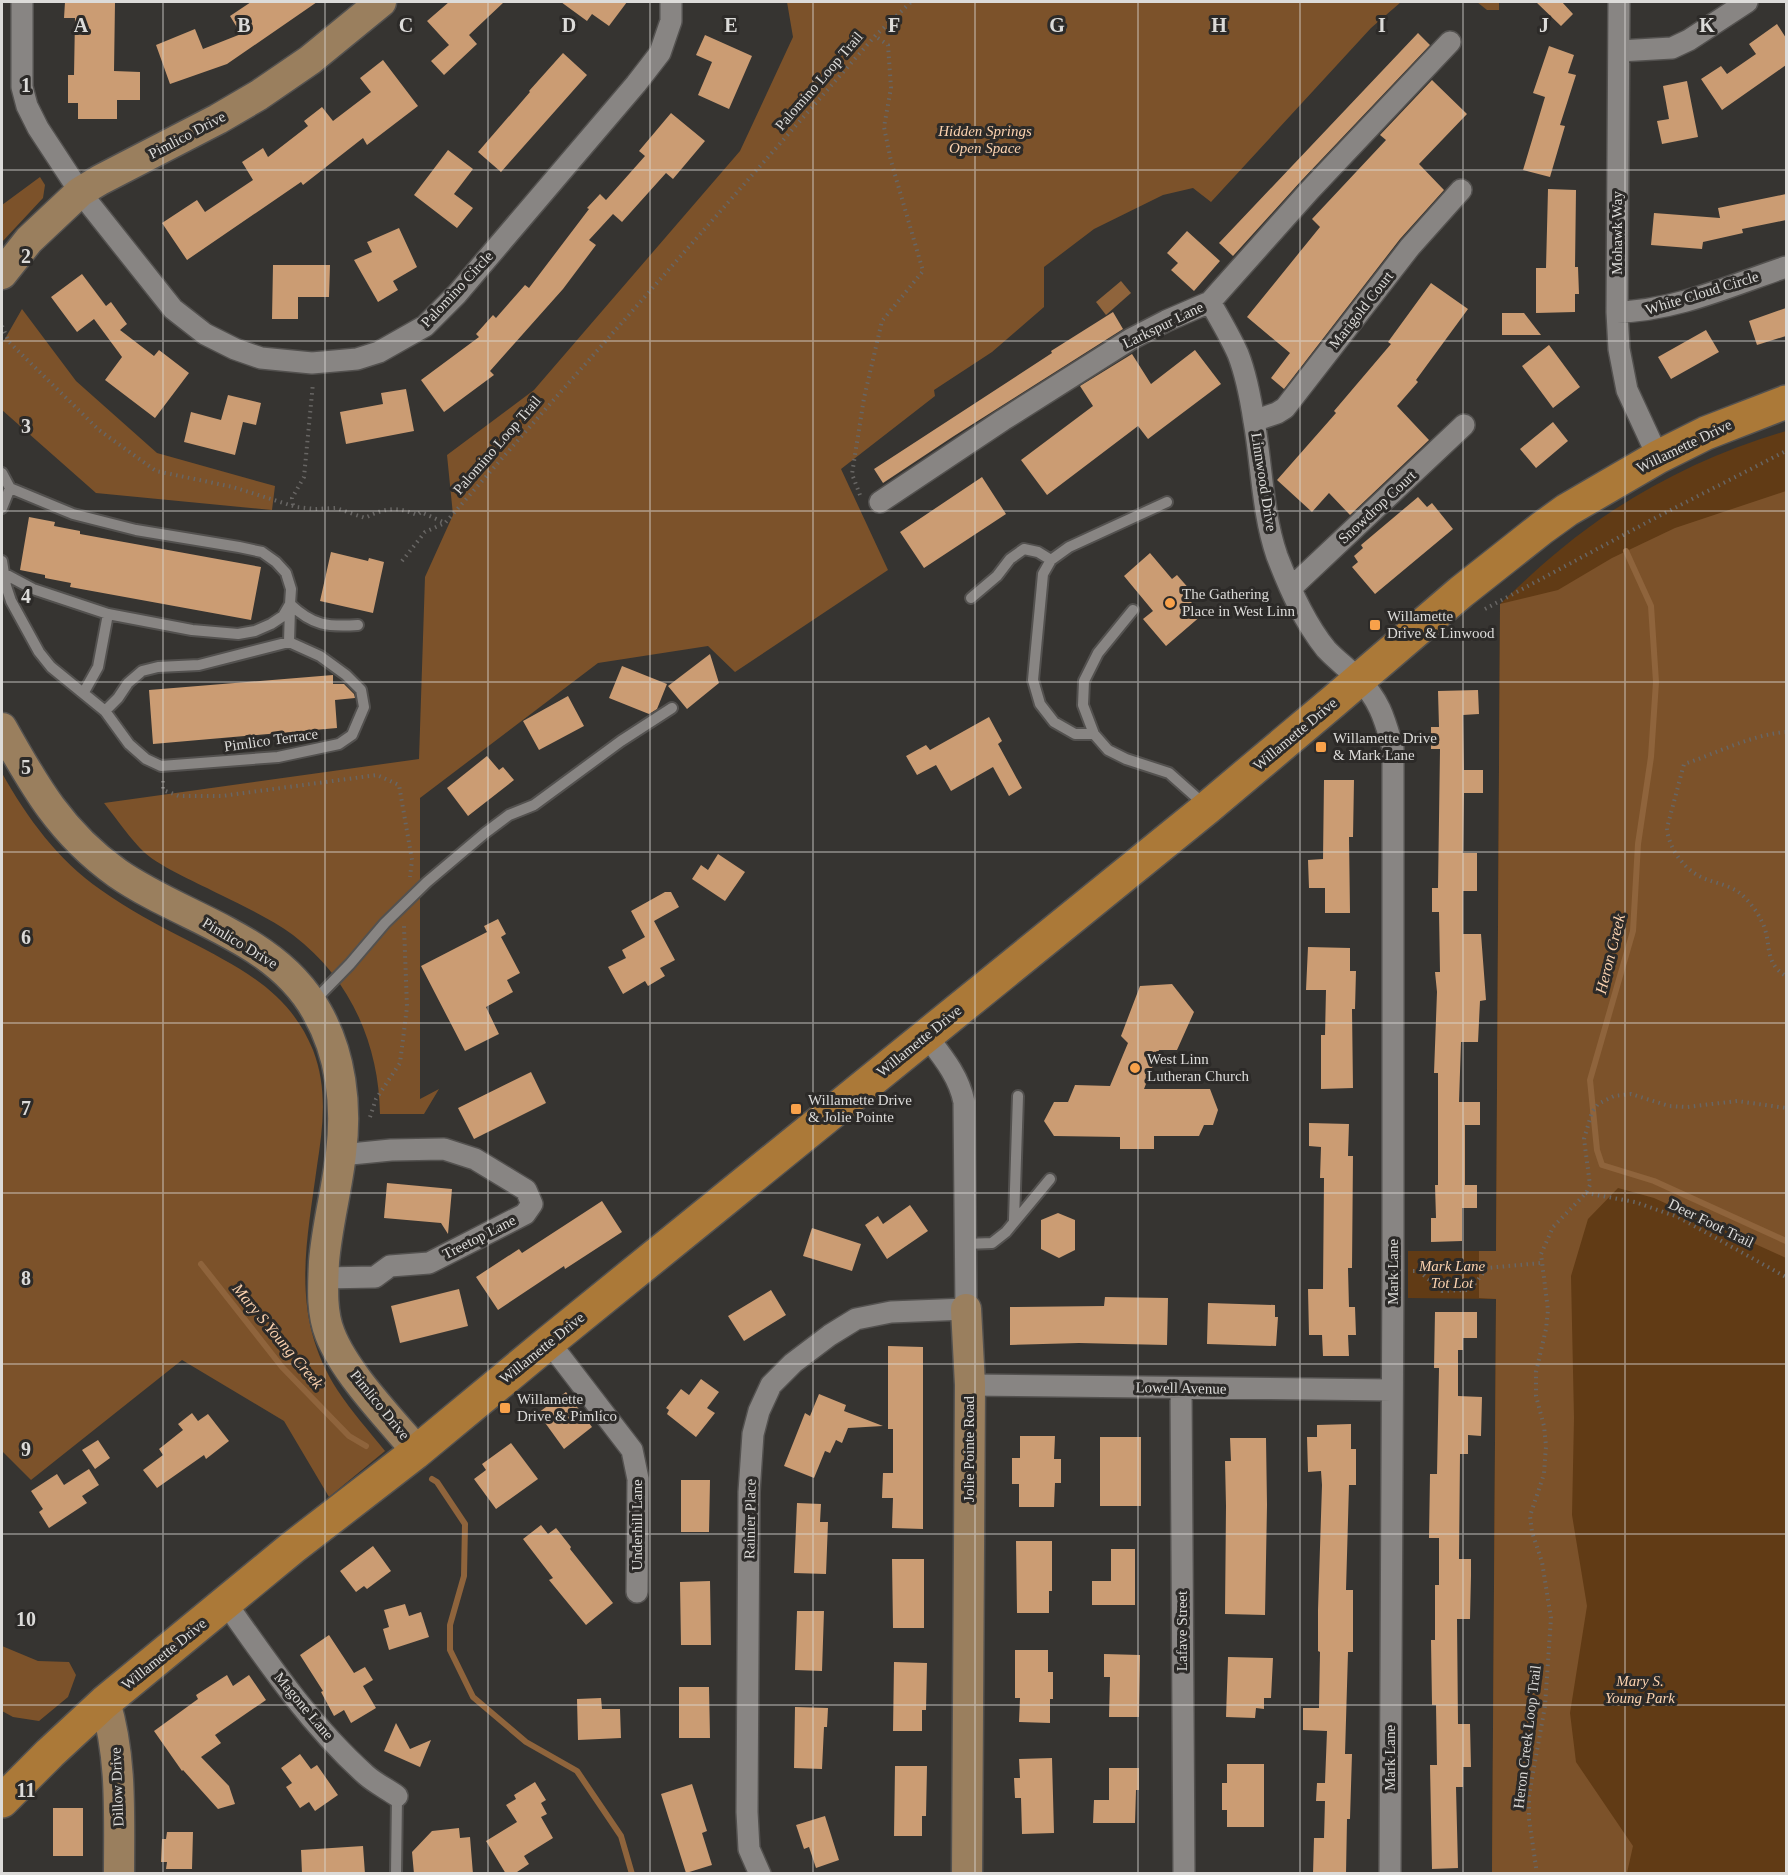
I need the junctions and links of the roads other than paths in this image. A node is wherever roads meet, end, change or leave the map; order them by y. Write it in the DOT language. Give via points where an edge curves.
graph roads {
  1 [pos="22,2"];
  2 [pos="381,2"];
  3 [pos="671,2"];
  4 [pos="1619,2"];
  5 [pos="1747,2"];
  6 [pos="1450,42"];
  7 [pos="1619,51"];
  8 [pos="1461,190"];
  9 [pos="80,192"];
  10 [pos="1786,267"];
  11 [pos="2,274"];
  12 [pos="1210,302"];
  13 [pos="1617,312"];
  14 [pos="1786,402"];
  15 [pos="1254,421"];
  16 [pos="1464,425"];
  17 [pos="1658,457"];
  18 [pos="2,473"];
  19 [pos="10,488"];
  20 [pos="880,502"];
  21 [pos="1167,502"];
  22 [pos="2,508"];
  23 [pos="1051,560"];
  24 [pos="2,561"];
  25 [pos="3,573"];
  26 [pos="1291,588"];
  27 [pos="971,598"];
  28 [pos="290,604"];
  29 [pos="1133,610"];
  30 [pos="108,614"];
  31 [pos="358,625"];
  32 [pos="289,642"];
  33 [pos="1359,679"];
  34 [pos="84,692"];
  35 [pos="672,708"];
  36 [pos="105,711"];
  37 [pos="2,728"];
  38 [pos="1094,734"];
  39 [pos="1207,808"];
  40 [pos="312,1003"];
  41 [pos="926,1035"];
  42 [pos="1018,1096"];
  43 [pos="341,1155"];
  44 [pos="1050,1179"];
  45 [pos="1014,1220"];
  46 [pos="965,1244"];
  47 [pos="323,1278"];
  48 [pos="966,1309"];
  49 [pos="549,1342"];
  50 [pos="970,1385"];
  51 [pos="1181,1388"];
  52 [pos="1392,1390"];
  53 [pos="417,1451"];
  54 [pos="637,1592"];
  55 [pos="226,1603"];
  56 [pos="105,1702"];
  57 [pos="397,1796"];
  58 [pos="2,1801"];
  59 [pos="119,1874"];
  60 [pos="396,1874"];
  61 [pos="760,1874"];
  62 [pos="967,1874"];
  63 [pos="1184,1874"];
  64 [pos="1390,1874"];
  1 -- 9 [label="street, Palomino Circle" via="22,87 27,106"];
  2 -- 9 [label="street, Pimlico Drive" via="310,60 259,95"];
  3 -- 9 [label="street, Palomino Circle" via="671,21 660,53 636,84 457,294 425,326 379,352 312,363 261,358 205,334 173,309"];
  4 -- 7 [label="street, Mohawk Way"];
  5 -- 7 [label="street" via="1672,48"];
  6 -- 12 [label="street, Larkspur Lane"];
  7 -- 13 [label="street, Mohawk Way"];
  8 -- 15 [label="street, Marigold Court" via="1410,247 1285,408"];
  9 -- 11 [label="street, Pimlico Drive" via="29,240"];
  10 -- 13 [label="street, White Cloud Circle" via="1664,308"];
  12 -- 15 [label="street, Linnwood Drive" via="1239,357"];
  12 -- 20 [label="street, Larkspur Lane" via="1131,339"];
  13 -- 17 [label="street, Mohawk Way" via="1627,390"];
  14 -- 17 [label="main road, Willamette Drive" via="1706,433"];
  15 -- 26 [label="street, Linnwood Drive" via="1264,501 1277,554"];
  16 -- 26 [label="street, Snowdrop Court"];
  17 -- 33 [label="main road, Willamette Drive" via="1567,510 1461,592"];
  18 -- 19 [label="lane"];
  19 -- 22 [label="lane"];
  19 -- 28 [label="lane" via="73,514 136,530 262,552 286,573"];
  21 -- 23 [label="lane" via="1069,547"];
  23 -- 27 [label="lane" via="1024,549"];
  23 -- 38 [label="lane" via="1043,574 1033,680 1040,704 1054,722 1075,734"];
  24 -- 25 [label="lane"];
  25 -- 30 [label="lane" via="33,589"];
  25 -- 34 [label="lane" via="11,602 39,652 51,667"];
  26 -- 33 [label="street, Linnwood Drive" via="1325,648"];
  28 -- 30 [label="lane" via="283,616 271,624 238,634 192,630"];
  28 -- 31 [label="lane" via="319,623 333,627"];
  28 -- 32 [label="lane"];
  29 -- 38 [label="lane" via="1098,653 1084,681 1083,705"];
  30 -- 34 [label="lane" via="98,667"];
  32 -- 36 [label="lane" via="210,663 142,671"];
  32 -- 36 [label="lane, Pimlico Terrace" via="320,656 362,690 364,707 352,735 339,744 278,757 161,766 129,744"];
  33 -- 39 [label="main road, Willamette Drive"];
  33 -- 52 [label="street, Mark Lane" via="1376,699 1393,748"];
  34 -- 36 [label="lane"];
  35 -- 40 [label="lane" via="534,805 509,815 435,875"];
  37 -- 40 [label="street, Pimlico Drive" via="51,810 76,840 133,883 256,949 282,968"];
  38 -- 39 [label="lane" via="1108,750 1169,773"];
  39 -- 41 [label="main road, Willamette Drive"];
  40 -- 43 [label="street, Pimlico Drive" via="337,1061 343,1104"];
  41 -- 46 [label="street, Jolie Pointe Road" via="951,1070 964,1102"];
  41 -- 49 [label="main road, Willamette Drive"];
  42 -- 45 [label="lane"];
  43 -- 47 [label="street, Pimlico Drive"];
  43 -- 47 [label="street, Treetop Lane" via="444,1149 475,1159 526,1190 532,1204 525,1214 429,1263 390,1266 375,1277"];
  44 -- 45 [label="lane"];
  45 -- 46 [label="lane" via="992,1243"];
  46 -- 48 [label="street, Jolie Pointe Road"];
  47 -- 53 [label="street, Pimlico Drive" via="329,1333 339,1352"];
  48 -- 50 [label="street, Jolie Pointe Road"];
  48 -- 61 [label="street, Rainier Place" via="891,1312 856,1319 793,1363 771,1385 759,1411 753,1434 749,1492 747,1812 749,1849"];
  49 -- 53 [label="main road, Willamette Drive"];
  49 -- 54 [label="street, Underhill Lane" via="632,1450 638,1479"];
  50 -- 51 [label="street, Lowell Avenue"];
  50 -- 62 [label="street, Jolie Pointe Road"];
  51 -- 52 [label="street, Lowell Avenue"];
  51 -- 63 [label="street, Lafave Street"];
  52 -- 64 [label="street, Mark Lane"];
  53 -- 55 [label="main road, Willamette Drive"];
  55 -- 56 [label="main road, Willamette Drive"];
  55 -- 57 [label="street, Magone Lane" via="275,1672 332,1741 368,1776"];
  56 -- 58 [label="main road, Willamette Drive"];
  56 -- 59 [label="street, Dillow Drive" via="118,1763"];
  57 -- 60 [label="lane"];
}
